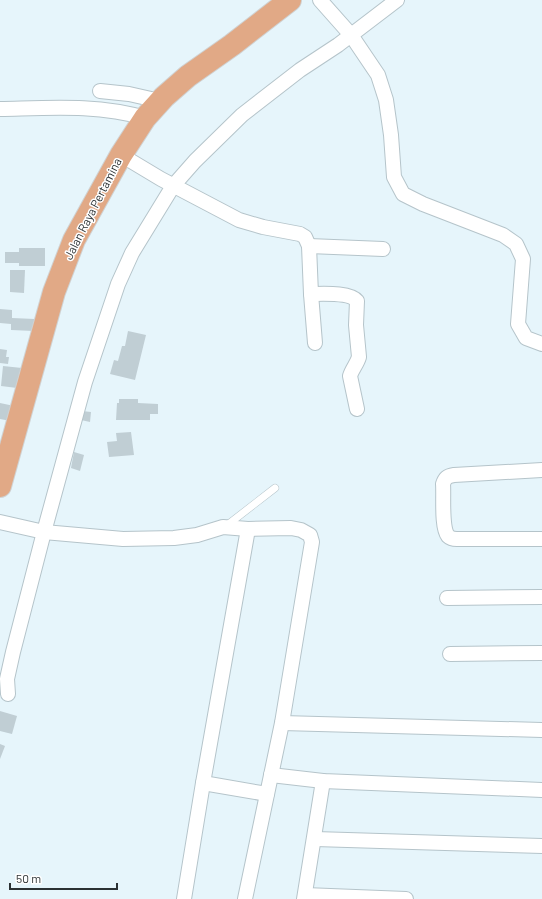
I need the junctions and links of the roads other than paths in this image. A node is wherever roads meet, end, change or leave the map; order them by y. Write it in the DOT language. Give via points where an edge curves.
graph roads {
  1 [pos="290,0"];
  2 [pos="320,0"];
  3 [pos="397,0"];
  4 [pos="351,35"];
  5 [pos="100,91"];
  6 [pos="160,101"];
  7 [pos="0,109"];
  8 [pos="145,118"];
  9 [pos="128,160"];
  10 [pos="167,182"];
  11 [pos="309,246"];
  12 [pos="383,249"];
  13 [pos="311,294"];
  14 [pos="315,343"];
  15 [pos="542,344"];
  16 [pos="357,409"];
  17 [pos="6,440"];
  18 [pos="542,470"];
  19 [pos="0,486"];
  20 [pos="275,488"];
  21 [pos="0,522"];
  22 [pos="223,527"];
  23 [pos="248,529"];
  24 [pos="40,532"];
  25 [pos="542,539"];
  26 [pos="542,597"];
  27 [pos="447,598"];
  28 [pos="542,653"];
  29 [pos="450,654"];
  30 [pos="8,694"];
  31 [pos="282,723"];
  32 [pos="542,730"];
  33 [pos="271,775"];
  34 [pos="323,781"];
  35 [pos="203,783"];
  36 [pos="542,790"];
  37 [pos="267,794"];
  38 [pos="315,839"];
  39 [pos="542,846"];
  40 [pos="305,897"];
  41 [pos="184,899"];
  42 [pos="245,899"];
  43 [pos="406,899"];
  1 -- 6 [label="main road, Jalan Raya Pertamina" via="188,76"];
  2 -- 4 [label="street"];
  3 -- 4 [label="street"];
  4 -- 10 [label="street" via="242,115 195,161"];
  4 -- 15 [label="street" via="378,75 386,100 394,177 403,194 503,235 516,244 523,259 518,324 526,338"];
  5 -- 6 [label="street"];
  6 -- 8 [label="main road, Jalan Raya Pertamina"];
  7 -- 8 [label="street" via="94,108"];
  8 -- 9 [label="main road, Jalan Raya Pertamina"];
  9 -- 10 [label="street"];
  9 -- 17 [label="main road, Jalan Raya Pertamina" via="74,240 54,292"];
  10 -- 11 [label="street" via="239,220 300,234 305,237"];
  10 -- 24 [label="street" via="118,284 85,382"];
  11 -- 12 [label="street"];
  11 -- 13 [label="street"];
  13 -- 14 [label="street"];
  13 -- 16 [label="street" via="337,294 352,297 357,301 359,356 350,376"];
  17 -- 19 [label="main road, Jalan Raya Pertamina"];
  18 -- 25 [label="street" via="454,475 445,478 443,484 445,526 447,535 451,538"];
  20 -- 22 [label="lane"];
  21 -- 24 [label="street"];
  22 -- 23 [label="street"];
  22 -- 24 [label="street" via="197,535 174,538 122,539"];
  23 -- 31 [label="street" via="301,530 310,535 312,542"];
  23 -- 35 [label="street"];
  24 -- 30 [label="street" via="9,669"];
  26 -- 27 [label="street"];
  28 -- 29 [label="street"];
  31 -- 32 [label="street"];
  31 -- 33 [label="street"];
  33 -- 34 [label="street"];
  33 -- 37 [label="street"];
  34 -- 36 [label="street"];
  34 -- 38 [label="street"];
  35 -- 37 [label="street"];
  35 -- 41 [label="street"];
  37 -- 42 [label="street"];
  38 -- 39 [label="street"];
  38 -- 40 [label="street"];
  40 -- 43 [label="street"];
}
